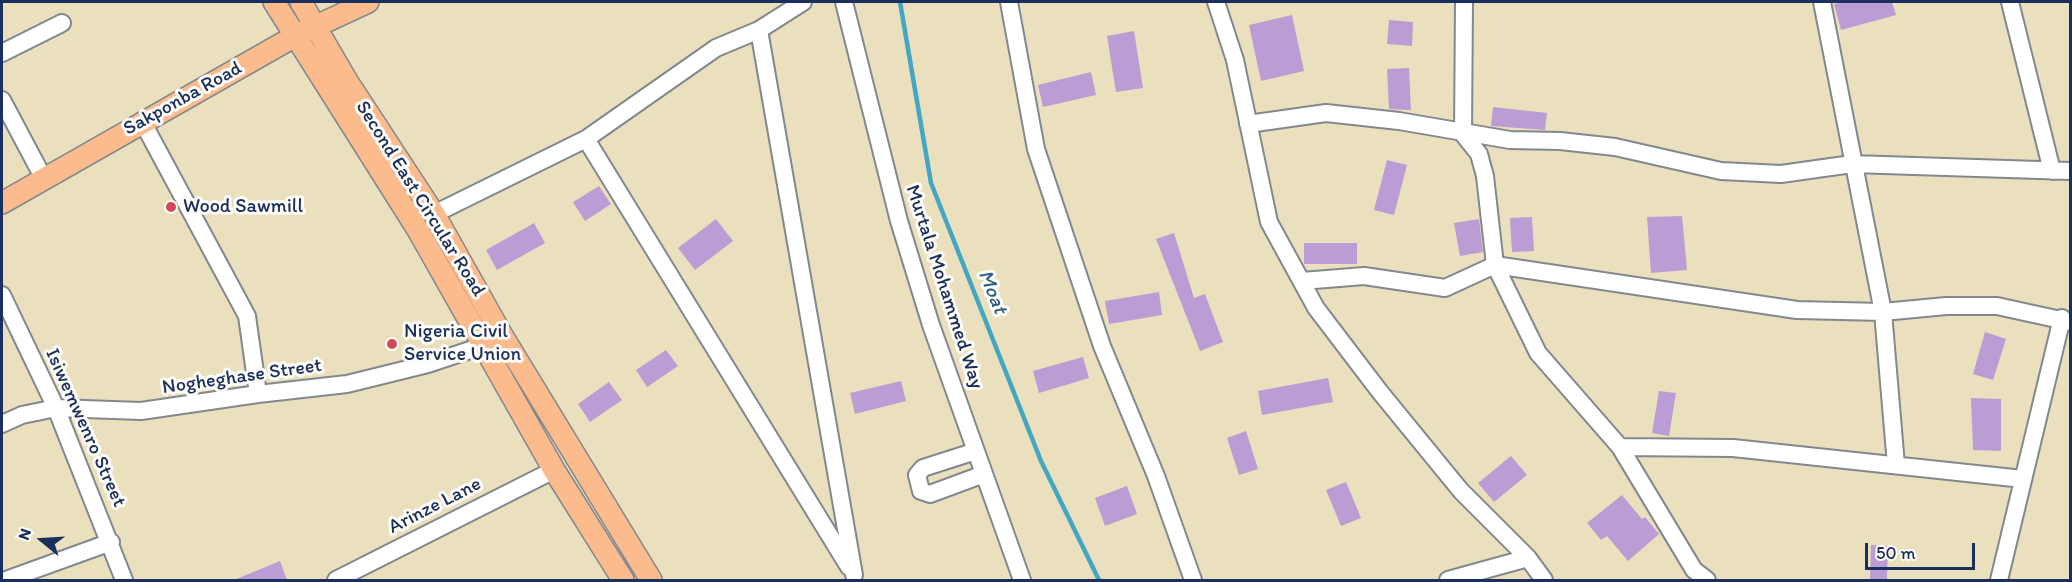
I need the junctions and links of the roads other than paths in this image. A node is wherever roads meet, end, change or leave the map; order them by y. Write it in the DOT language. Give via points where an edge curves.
graph roads {
  1 [pos="274,2"];
  2 [pos="301,2"];
  3 [pos="368,2"];
  4 [pos="803,2"];
  5 [pos="844,2"];
  6 [pos="1009,2"];
  7 [pos="1216,2"];
  8 [pos="1464,2"];
  9 [pos="1822,2"];
  10 [pos="2010,2"];
  11 [pos="62,23"];
  12 [pos="759,30"];
  13 [pos="306,31"];
  14 [pos="2,53"];
  15 [pos="2,100"];
  16 [pos="142,121"];
  17 [pos="1248,124"];
  18 [pos="1463,134"];
  19 [pos="586,140"];
  20 [pos="1852,164"];
  21 [pos="2052,171"];
  22 [pos="2070,171"];
  23 [pos="44,179"];
  24 [pos="2,203"];
  25 [pos="434,214"];
  26 [pos="1495,266"];
  27 [pos="1302,282"];
  28 [pos="2,295"];
  29 [pos="1883,312"];
  30 [pos="2066,320"];
  31 [pos="485,345"];
  32 [pos="258,394"];
  33 [pos="56,408"];
  34 [pos="2,424"];
  35 [pos="1620,447"];
  36 [pos="976,451"];
  37 [pos="1896,465"];
  38 [pos="554,470"];
  39 [pos="984,474"];
  40 [pos="2023,479"];
  41 [pos="111,542"];
  42 [pos="1528,558"];
  43 [pos="855,578"];
  44 [pos="6,580"];
  45 [pos="124,580"];
  46 [pos="336,580"];
  47 [pos="623,580"];
  48 [pos="651,580"];
  49 [pos="1022,580"];
  50 [pos="1193,580"];
  51 [pos="1448,580"];
  52 [pos="1544,580"];
  53 [pos="1707,580"];
  54 [pos="1999,580"];
  1 -- 13 [label="main road, Second East Circular Road"];
  2 -- 13 [label="main road, Second East Circular Road"];
  3 -- 13 [label="main road, Sakponba Road"];
  4 -- 12 [label="street"];
  5 -- 36 [label="street, Murtala Mohammed Way" via="899,221"];
  6 -- 50 [label="street" via="1040,160 1102,346 1156,476"];
  7 -- 17 [label="street" via="1235,60"];
  8 -- 18 [label="street"];
  9 -- 20 [label="street"];
  10 -- 21 [label="street"];
  11 -- 14 [label="street"];
  12 -- 19 [label="street" via="716,48"];
  12 -- 43 [label="street"];
  13 -- 16 [label="main road, Sakponba Road"];
  13 -- 25 [label="main road, Second East Circular Road" via="347,81"];
  13 -- 31 [label="main road, Second East Circular Road"];
  15 -- 23 [label="street"];
  16 -- 23 [label="main road, Sakponba Road"];
  16 -- 32 [label="street" via="247,316"];
  17 -- 18 [label="street" via="1326,113 1399,121"];
  17 -- 27 [label="street" via="1269,222"];
  18 -- 20 [label="street" via="1615,147 1721,171 1781,174"];
  18 -- 26 [label="street" via="1479,154 1485,176"];
  19 -- 25 [label="street"];
  19 -- 43 [label="street"];
  20 -- 21 [label="street"];
  20 -- 29 [label="street"];
  21 -- 22 [label="street"];
  23 -- 24 [label="main road, Sakponba Road"];
  25 -- 48 [label="main road, Second East Circular Road" via="503,337"];
  26 -- 27 [label="street" via="1445,288 1364,276"];
  26 -- 29 [label="street" via="1797,310"];
  26 -- 35 [label="street" via="1538,353"];
  27 -- 42 [label="street" via="1316,308 1461,491"];
  28 -- 33 [label="street, Isiwemwenro Street"];
  29 -- 30 [label="street" via="1997,306"];
  29 -- 37 [label="street"];
  30 -- 40 [label="street"];
  31 -- 32 [label="street, Nogheghase Street" via="347,384"];
  31 -- 38 [label="main road, Second East Circular Road"];
  32 -- 33 [label="street, Nogheghase Street" via="141,411"];
  33 -- 34 [label="street, Nogheghase Street"];
  33 -- 41 [label="street, Isiwemwenro Street"];
  35 -- 37 [label="street" via="1733,448"];
  35 -- 53 [label="street" via="1694,570"];
  36 -- 39 [label="street, Murtala Mohammed Way"];
  36 -- 39 [label="street" via="923,468 917,475 921,491 930,494"];
  37 -- 40 [label="street"];
  38 -- 46 [label="street, Arinze Lane"];
  38 -- 47 [label="main road, Second East Circular Road"];
  39 -- 49 [label="street, Murtala Mohammed Way"];
  40 -- 54 [label="street"];
  41 -- 44 [label="street"];
  41 -- 45 [label="street, Isiwemwenro Street"];
  42 -- 51 [label="street"];
  42 -- 52 [label="street"];
}
